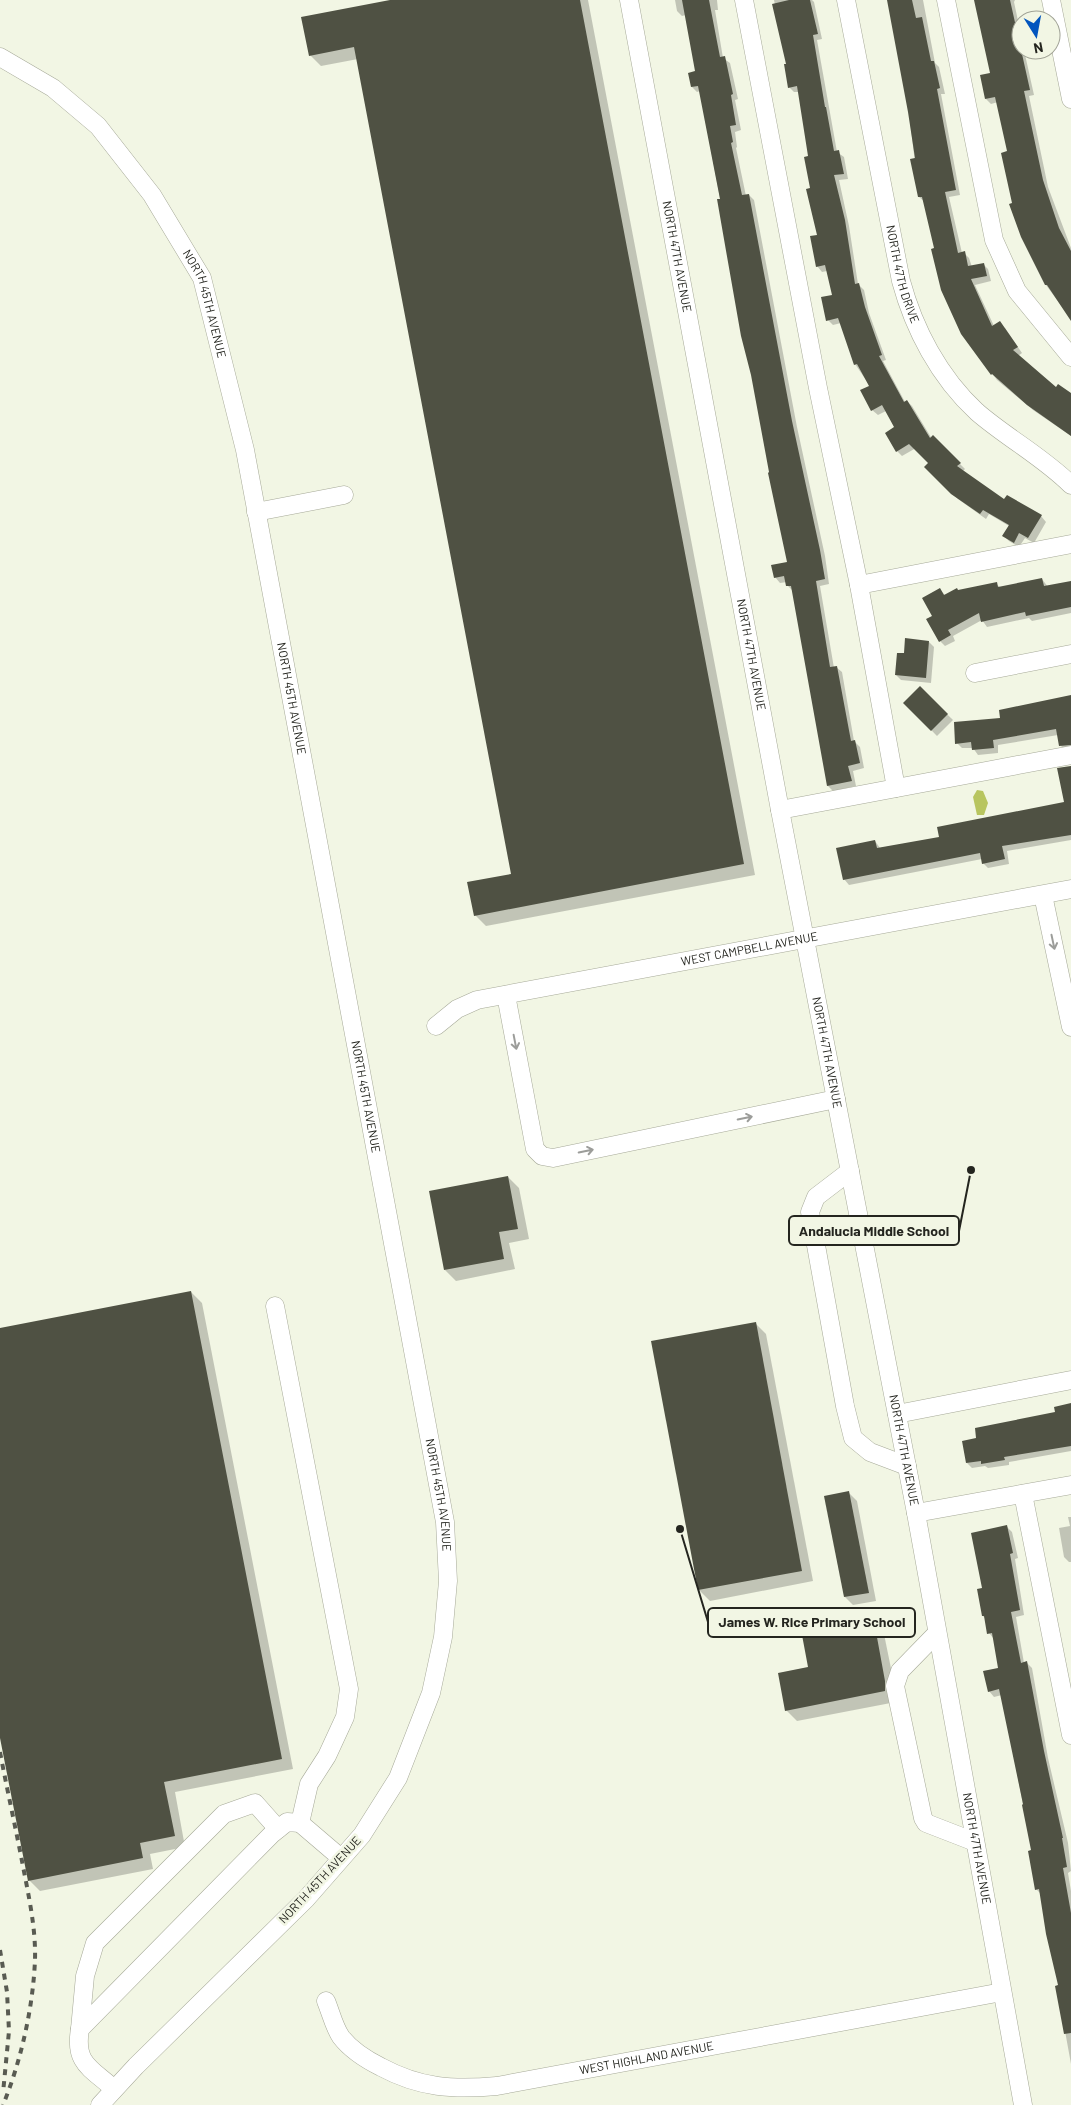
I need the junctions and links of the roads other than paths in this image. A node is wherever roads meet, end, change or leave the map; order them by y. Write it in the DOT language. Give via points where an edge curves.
graph roads {
  1 [pos="629,0"];
  2 [pos="744,0"];
  3 [pos="846,0"];
  4 [pos="946,0"];
  5 [pos="1051,0"];
  6 [pos="0,58"];
  7 [pos="1071,99"];
  8 [pos="1071,357"];
  9 [pos="1071,485"];
  10 [pos="344,496"];
  11 [pos="256,512"];
  12 [pos="1071,544"];
  13 [pos="859,585"];
  14 [pos="1071,654"];
  15 [pos="975,673"];
  16 [pos="1071,755"];
  17 [pos="896,788"];
  18 [pos="780,810"];
  19 [pos="1071,889"];
  20 [pos="1042,895"];
  21 [pos="806,940"];
  22 [pos="506,995"];
  23 [pos="436,1026"];
  24 [pos="1071,1027"];
  25 [pos="836,1099"];
  26 [pos="850,1171"];
  27 [pos="275,1306"];
  28 [pos="1071,1380"];
  29 [pos="897,1414"];
  30 [pos="907,1466"];
  31 [pos="1071,1485"];
  32 [pos="1023,1494"];
  33 [pos="916,1513"];
  34 [pos="938,1633"];
  35 [pos="1071,1735"];
  36 [pos="300,1823"];
  37 [pos="278,1830"];
  38 [pos="975,1842"];
  39 [pos="341,1858"];
  40 [pos="1002,1992"];
  41 [pos="326,2001"];
  42 [pos="80,2029"];
  43 [pos="114,2089"];
  44 [pos="100,2105"];
  45 [pos="1023,2105"];
  1 -- 18 [label="street, NORTH 47TH AVENUE"];
  2 -- 13 [label="street"];
  3 -- 9 [label="street, NORTH 47TH DRIVE" via="909,309 929,352 977,411"];
  4 -- 8 [label="street" via="994,240 1017,291"];
  5 -- 7 [label="street"];
  6 -- 11 [label="street, NORTH 45TH AVENUE" via="53,88 98,126 152,196 202,278 245,450"];
  10 -- 11 [label="street"];
  11 -- 39 [label="street, NORTH 45TH AVENUE" via="445,1522 448,1581 443,1637 431,1693 398,1778 362,1835"];
  12 -- 13 [label="street"];
  13 -- 17 [label="street"];
  14 -- 15 [label="street"];
  16 -- 17 [label="street"];
  17 -- 18 [label="street"];
  18 -- 21 [label="street, NORTH 47TH AVENUE"];
  19 -- 20 [label="street, WEST CAMPBELL AVENUE"];
  20 -- 21 [label="street, WEST CAMPBELL AVENUE"];
  20 -- 24 [label="street, one-way"];
  21 -- 22 [label="street, WEST CAMPBELL AVENUE"];
  21 -- 25 [label="street, NORTH 47TH AVENUE"];
  22 -- 23 [label="street, WEST CAMPBELL AVENUE" via="477,1000 457,1009"];
  22 -- 25 [label="street, one-way" via="535,1149 542,1156 553,1158"];
  25 -- 26 [label="street, NORTH 47TH AVENUE"];
  26 -- 29 [label="street, NORTH 47TH AVENUE"];
  26 -- 30 [label="street" via="816,1197 810,1212 843,1396 854,1438 870,1452"];
  27 -- 36 [label="street" via="349,1689 345,1717 327,1756 308,1784"];
  28 -- 29 [label="street"];
  29 -- 30 [label="street, NORTH 47TH AVENUE"];
  30 -- 33 [label="street, NORTH 47TH AVENUE"];
  31 -- 32 [label="street"];
  32 -- 33 [label="street"];
  32 -- 35 [label="street"];
  33 -- 34 [label="street, NORTH 47TH AVENUE"];
  34 -- 38 [label="street, NORTH 47TH AVENUE"];
  34 -- 38 [label="street" via="900,1671 895,1686 923,1818 926,1823"];
  36 -- 37 [label="street" via="287,1822"];
  36 -- 39 [label="street"];
  37 -- 42 [label="street"];
  37 -- 42 [label="street" via="255,1803 224,1814 96,1942 85,1976"];
  38 -- 40 [label="street, NORTH 47TH AVENUE"];
  39 -- 43 [label="street, NORTH 45TH AVENUE" via="306,1899"];
  40 -- 41 [label="street, WEST HIGHLAND AVENUE" via="466,2089 420,2084 370,2062 341,2037"];
  40 -- 45 [label="street, NORTH 47TH AVENUE"];
  42 -- 43 [label="street" via="77,2044 80,2058"];
  43 -- 44 [label="street, NORTH 45TH AVENUE"];
}
